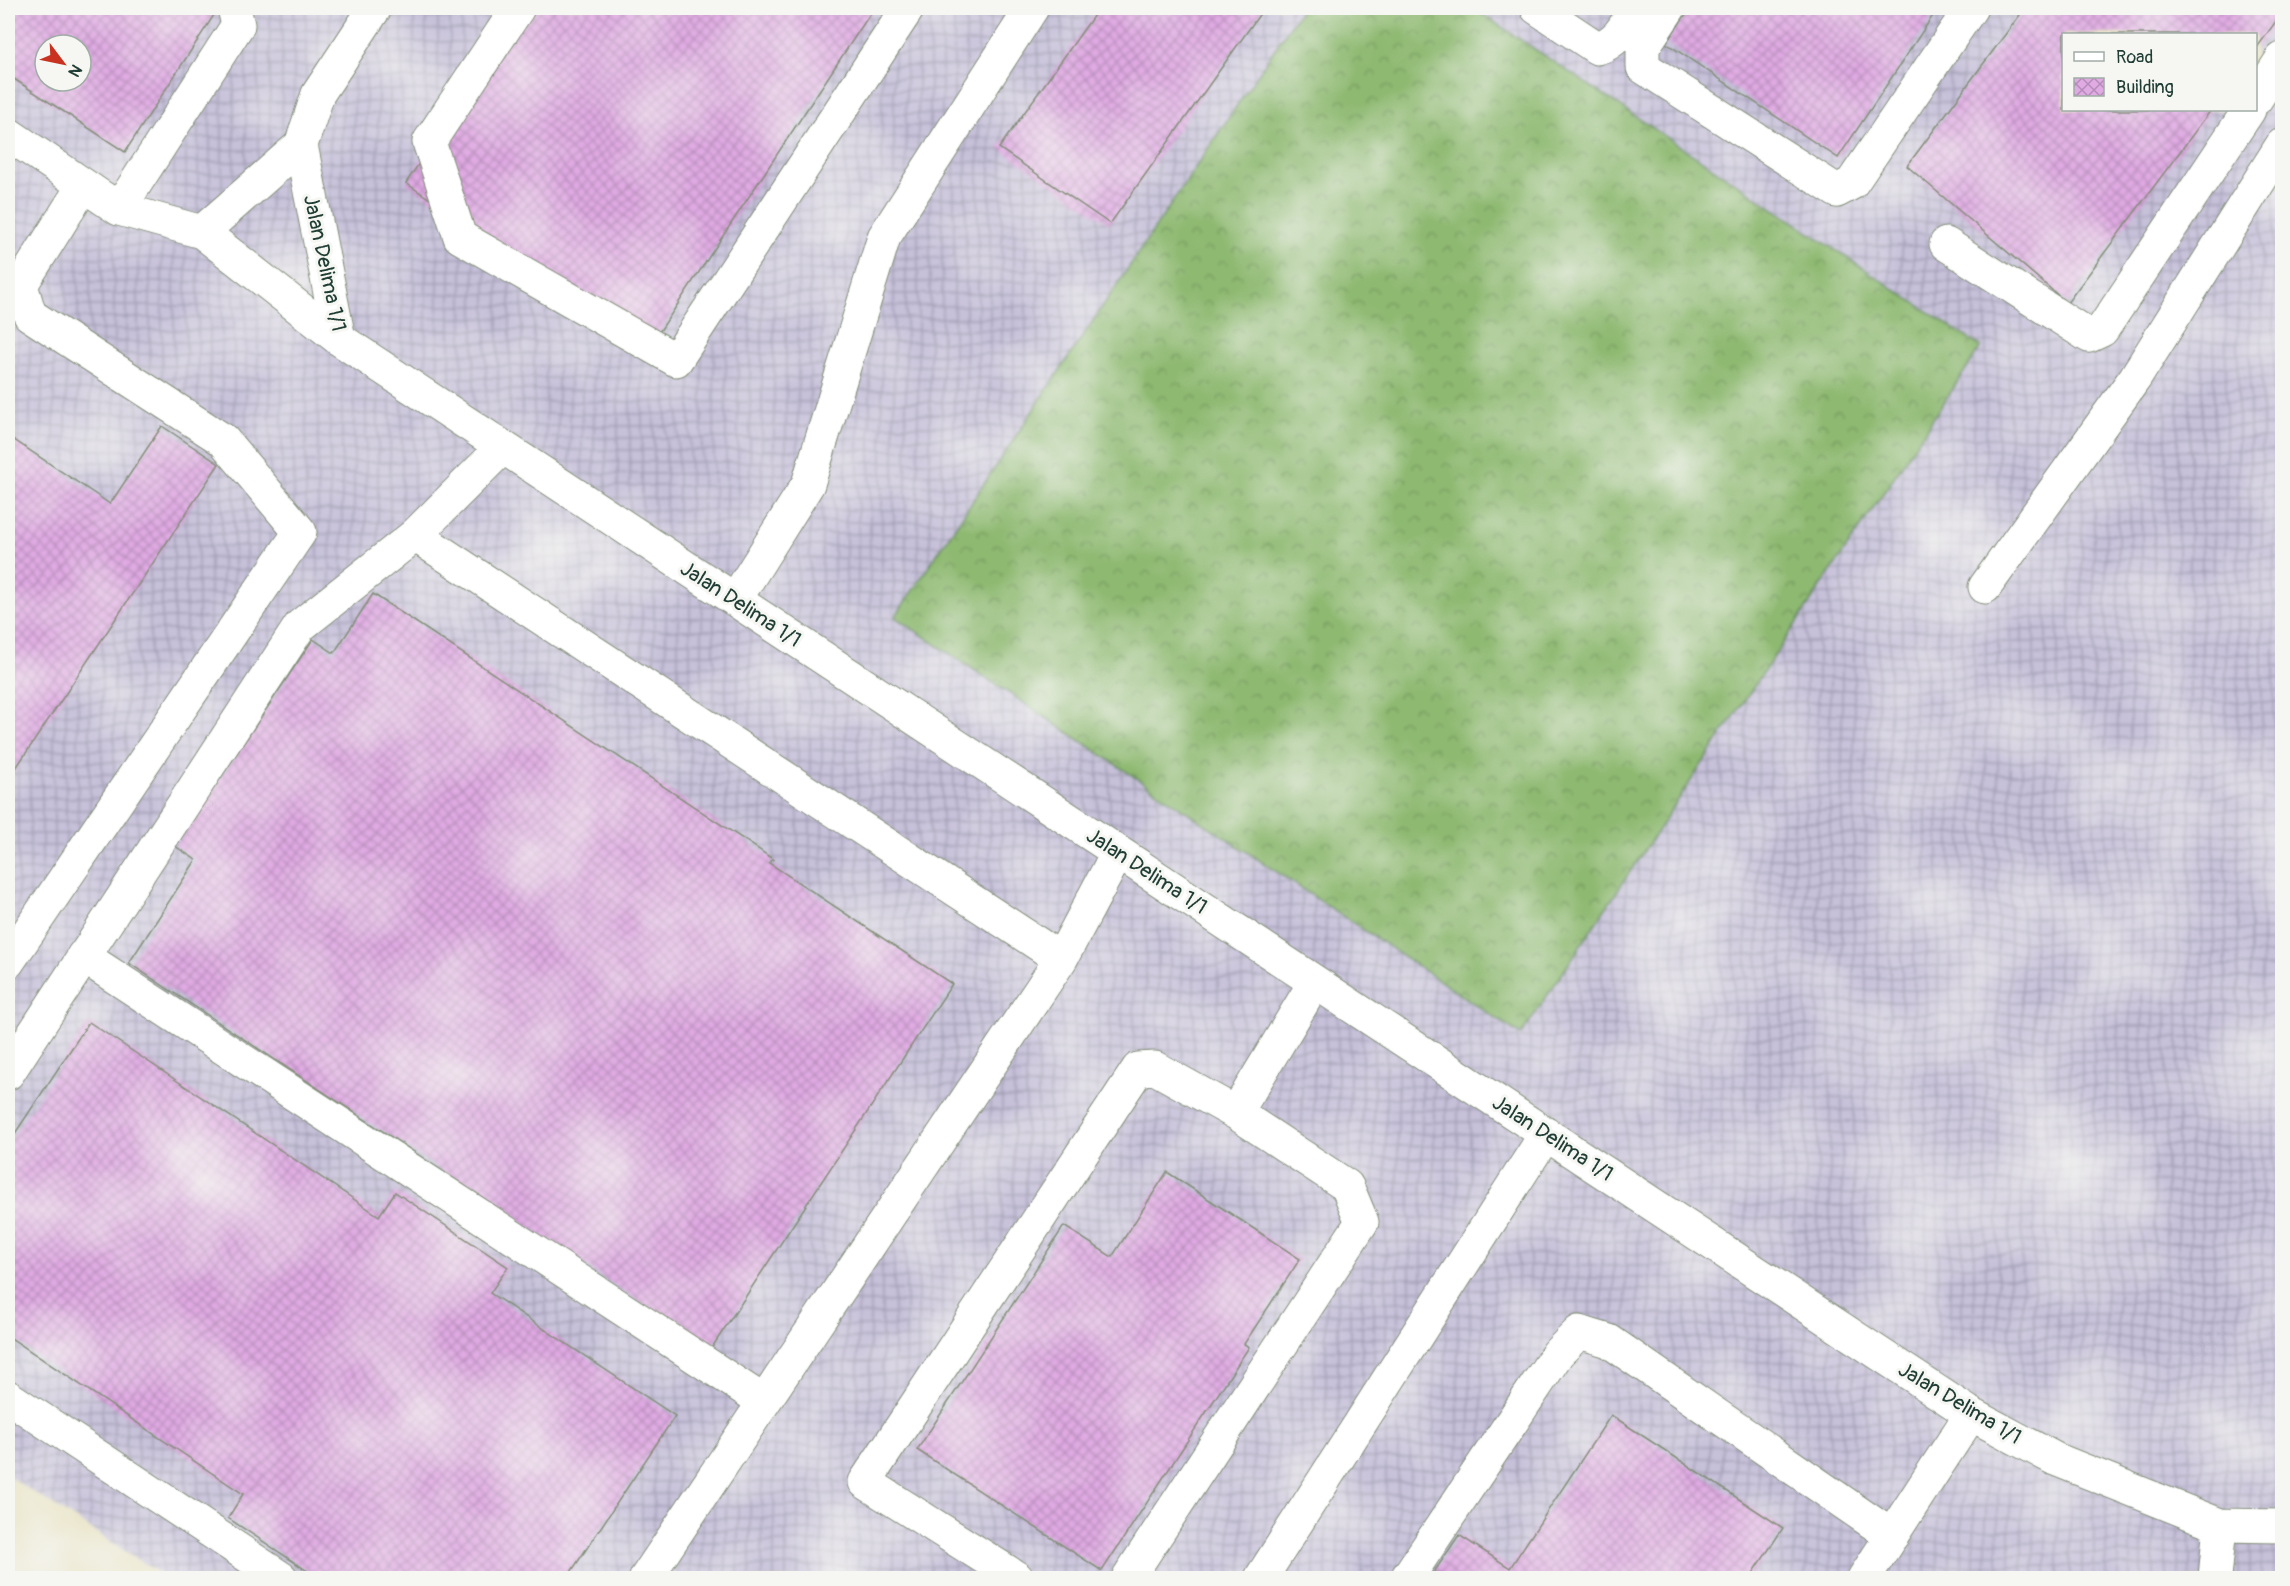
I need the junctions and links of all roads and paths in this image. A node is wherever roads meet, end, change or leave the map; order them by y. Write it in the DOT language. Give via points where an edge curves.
graph roads {
  1 [pos="234,8"];
  2 [pos="375,8"];
  3 [pos="518,8"];
  4 [pos="908,8"];
  5 [pos="1032,8"];
  6 [pos="1537,8"];
  7 [pos="1636,8"];
  8 [pos="1669,8"];
  9 [pos="1971,8"];
  10 [pos="2283,59"];
  11 [pos="2257,98"];
  12 [pos="2248,111"];
  13 [pos="8,134"];
  14 [pos="301,146"];
  15 [pos="2283,146"];
  16 [pos="83,186"];
  17 [pos="119,209"];
  18 [pos="202,232"];
  19 [pos="1946,244"];
  20 [pos="339,339"];
  21 [pos="503,447"];
  22 [pos="415,535"];
  23 [pos="1985,587"];
  24 [pos="735,600"];
  25 [pos="1118,852"];
  26 [pos="83,956"];
  27 [pos="1061,959"];
  28 [pos="8,962"];
  29 [pos="1315,982"];
  30 [pos="8,1073"];
  31 [pos="1236,1113"];
  32 [pos="1546,1134"];
  33 [pos="8,1397"];
  34 [pos="763,1401"];
  35 [pos="1971,1414"];
  36 [pos="2220,1525"];
  37 [pos="2283,1526"];
  38 [pos="1892,1536"];
  39 [pos="282,1578"];
  40 [pos="646,1578"];
  41 [pos="1017,1578"];
  42 [pos="1128,1578"];
  43 [pos="1261,1578"];
  44 [pos="1407,1578"];
  45 [pos="1864,1578"];
  46 [pos="2215,1578"];
  1 -- 17 [label="street" via="238,25"];
  2 -- 14 [label="street, Jalan Delima 1/1" via="318,94"];
  3 -- 4 [label="street" via="429,142 460,237 676,360"];
  5 -- 24 [label="street" via="884,237 808,484"];
  6 -- 7 [label="street" via="1597,48 1616,40"];
  8 -- 9 [label="street" via="1643,47 1643,67 1837,191 1852,183"];
  10 -- 11 [label="street"];
  12 -- 19 [label="street" via="2102,330 2090,336"];
  13 -- 16 [label="street"];
  14 -- 18 [label="street"];
  14 -- 20 [label="street, Jalan Delima 1/1"];
  15 -- 23 [label="street" via="2135,378"];
  16 -- 17 [label="street"];
  16 -- 28 [label="street" via="21,285 30,315 223,440 300,532"];
  17 -- 18 [label="street"];
  18 -- 20 [label="street"];
  20 -- 21 [label="street, Jalan Delima 1/1"];
  21 -- 22 [label="street"];
  21 -- 24 [label="street, Jalan Delima 1/1"];
  22 -- 26 [label="street" via="300,626"];
  22 -- 27 [label="street"];
  24 -- 25 [label="street, Jalan Delima 1/1"];
  25 -- 27 [label="street"];
  25 -- 29 [label="street, Jalan Delima 1/1"];
  26 -- 30 [label="street"];
  26 -- 34 [label="street"];
  27 -- 34 [label="street"];
  29 -- 31 [label="street"];
  29 -- 32 [label="street, Jalan Delima 1/1"];
  31 -- 41 [label="street" via="1155,1068 1138,1069 865,1482"];
  31 -- 42 [label="street" via="1347,1186 1362,1222"];
  32 -- 35 [label="street, Jalan Delima 1/1"];
  32 -- 43 [label="street"];
  33 -- 39 [label="street"];
  34 -- 40 [label="street"];
  35 -- 36 [label="street, Jalan Delima 1/1" via="2055,1459"];
  35 -- 38 [label="street"];
  36 -- 37 [label="street, Jalan Delima 1/1"];
  36 -- 46 [label="street"];
  38 -- 44 [label="street" via="1609,1341 1579,1332 1558,1353"];
  38 -- 45 [label="street"];
}
